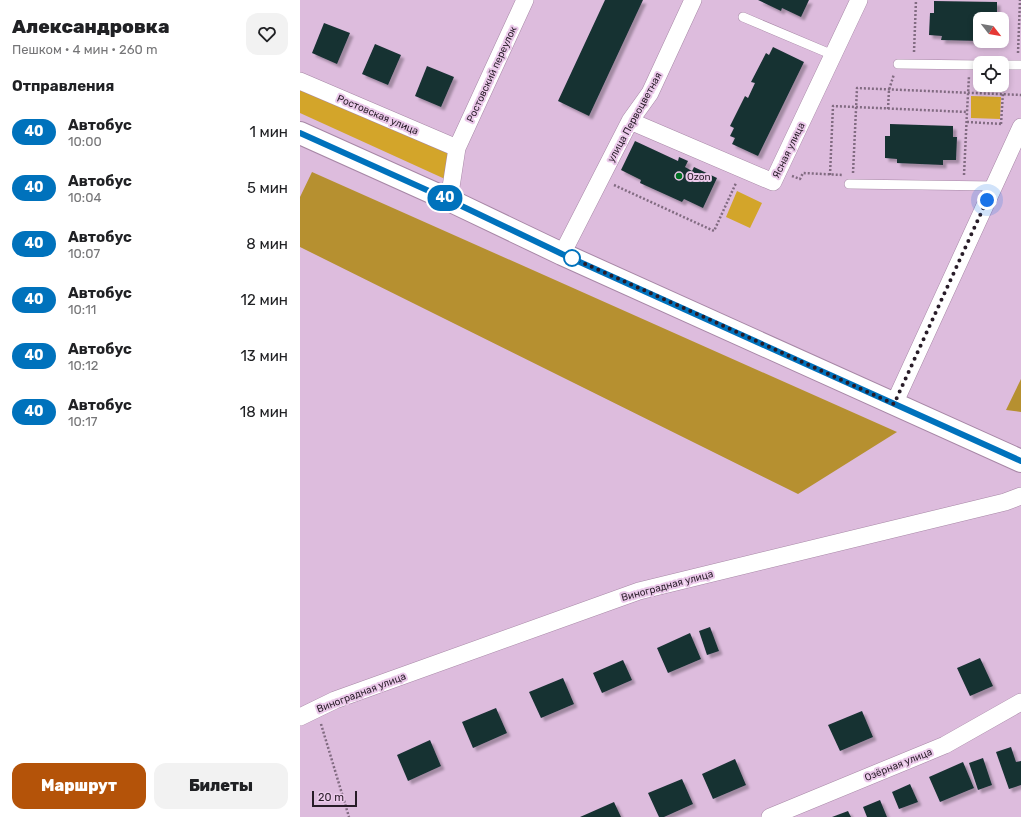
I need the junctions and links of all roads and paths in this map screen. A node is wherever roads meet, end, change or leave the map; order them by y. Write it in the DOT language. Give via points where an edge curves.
graph roads {
  1 [pos="525,0"];
  2 [pos="693,0"];
  3 [pos="859,0"];
  4 [pos="916,0"];
  5 [pos="1020,2"];
  6 [pos="743,17"];
  7 [pos="833,55"];
  8 [pos="898,64"];
  9 [pos="914,65"];
  10 [pos="969,65"];
  11 [pos="973,65"];
  12 [pos="1009,65"];
  13 [pos="1020,65"];
  14 [pos="300,80"];
  15 [pos="889,90"];
  16 [pos="968,93"];
  17 [pos="1003,94"];
  18 [pos="1021,95"];
  19 [pos="856,107"];
  20 [pos="888,108"];
  21 [pos="967,112"];
  22 [pos="630,121"];
  23 [pos="966,122"];
  24 [pos="1002,124"];
  25 [pos="1014,126"];
  26 [pos="300,133"];
  27 [pos="457,148"];
  28 [pos="742,169"];
  29 [pos="802,173"];
  30 [pos="830,174"];
  31 [pos="846,175"];
  32 [pos="601,178"];
  33 [pos="851,180"];
  34 [pos="964,186"];
  35 [pos="994,186"];
  36 [pos="449,200"];
  37 [pos="562,254"];
  38 [pos="894,404"];
  39 [pos="1021,461"];
  40 [pos="1021,496"];
  41 [pos="335,700"];
  42 [pos="1021,702"];
  43 [pos="300,717"];
  44 [pos="349,817"];
  45 [pos="770,817"];
  1 -- 27 [label="street, Ростовский переулок"];
  2 -- 22 [label="street, улица Первоцветная" via="650,93"];
  3 -- 7 [label="street, Ясная улица"];
  4 -- 9 [label="path"];
  5 -- 13 [label="path"];
  6 -- 7 [label="lane"];
  7 -- 28 [label="street, Ясная улица" via="773,182"];
  8 -- 9 [label="lane"];
  8 -- 15 [label="path"];
  9 -- 10 [label="lane"];
  10 -- 11 [label="lane"];
  10 -- 16 [label="path"];
  12 -- 13 [label="lane"];
  14 -- 27 [label="street, Ростовская улица"];
  15 -- 16 [label="path"];
  15 -- 19 [label="path" via="857,88"];
  15 -- 20 [label="path"];
  16 -- 17 [label="path"];
  16 -- 21 [label="path"];
  17 -- 18 [label="path"];
  17 -- 24 [label="path"];
  19 -- 20 [label="path"];
  19 -- 30 [label="path" via="833,106"];
  19 -- 33 [label="path"];
  20 -- 21 [label="path"];
  21 -- 23 [label="path"];
  22 -- 28 [label="street, Ясная улица"];
  22 -- 32 [label="street, улица Первоцветная"];
  23 -- 24 [label="path"];
  23 -- 34 [label="path"];
  24 -- 25 [label="path"];
  25 -- 35 [label="street"];
  26 -- 36 [label="main road"];
  27 -- 36 [label="street, Ростовский переулок"];
  28 -- 32 [label="path" via="714,231"];
  29 -- 30 [label="path"];
  30 -- 31 [label="path"];
  32 -- 37 [label="street, улица Первоцветная"];
  33 -- 34 [label="lane"];
  34 -- 35 [label="lane"];
  35 -- 38 [label="street"];
  36 -- 37 [label="main road"];
  37 -- 38 [label="main road"];
  38 -- 39 [label="main road"];
  40 -- 41 [label="street, Виноградная улица" via="639,591"];
  41 -- 43 [label="street, Виноградная улица"];
  41 -- 44 [label="path" via="321,722"];
  42 -- 45 [label="street, Озёрная улица" via="945,745"];
}
